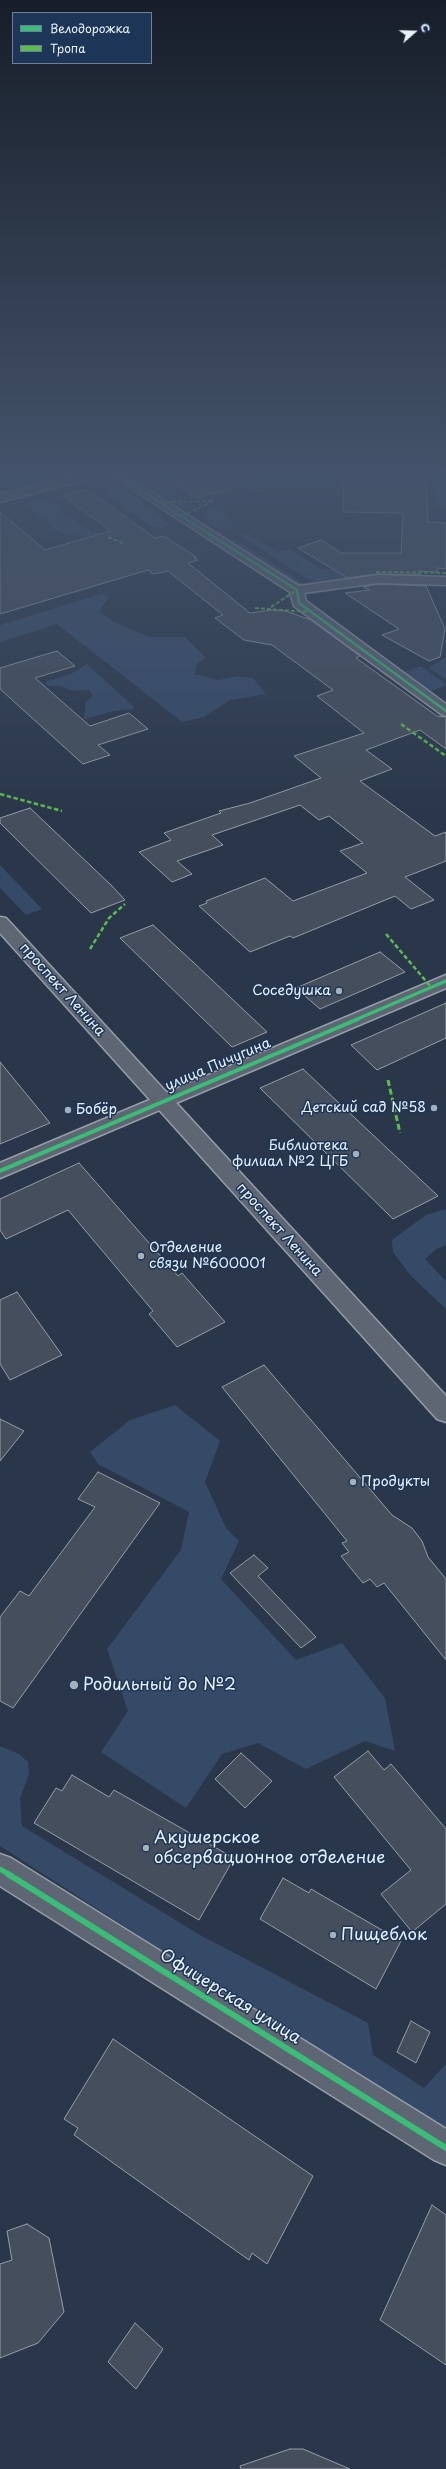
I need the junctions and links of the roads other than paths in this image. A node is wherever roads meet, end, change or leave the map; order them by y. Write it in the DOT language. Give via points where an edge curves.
graph roads {
  1 [pos="293,587"];
  2 [pos="317,587"];
  3 [pos="297,590"];
  4 [pos="446,711"];
  5 [pos="0,922"];
  6 [pos="446,981"];
  7 [pos="162,1101"];
  8 [pos="0,1171"];
  9 [pos="446,1412"];
  10 [pos="0,1869"];
  11 [pos="446,2148"];
  1 -- 3 [label="street"];
  2 -- 3 [label="street"];
  3 -- 4 [label="street" via="299,603"];
  5 -- 7 [label="street, проспект Ленина"];
  6 -- 7 [label="street, улица Пичугина"];
  7 -- 8 [label="street, улица Пичугина"];
  7 -- 9 [label="street, проспект Ленина"];
  10 -- 11 [label="street, Офицерская улица"];
}
